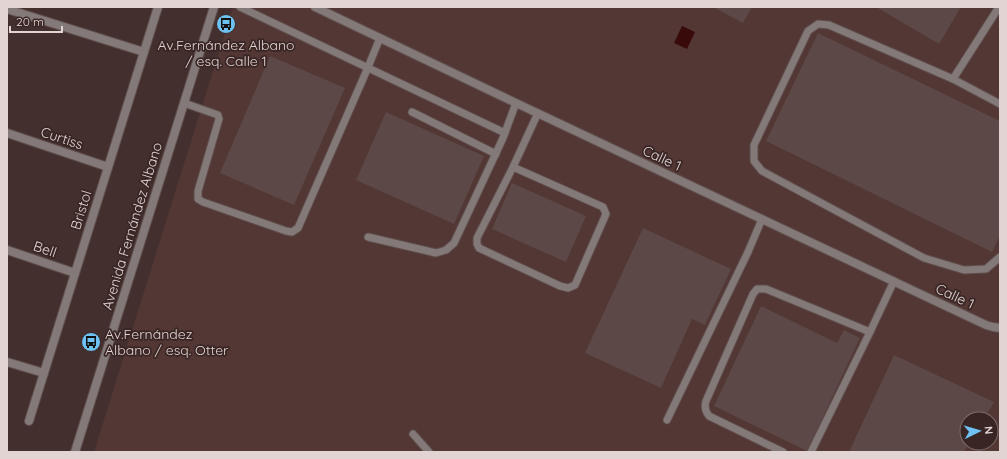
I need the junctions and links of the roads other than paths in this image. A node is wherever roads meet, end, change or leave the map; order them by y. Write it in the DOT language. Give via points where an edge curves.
graph roads {
  1 [pos="158,7"];
  2 [pos="214,7"];
  3 [pos="240,7"];
  4 [pos="315,7"];
  5 [pos="999,7"];
  6 [pos="7,9"];
  7 [pos="380,38"];
  8 [pos="144,52"];
  9 [pos="368,67"];
  10 [pos="953,79"];
  11 [pos="184,103"];
  12 [pos="516,103"];
  13 [pos="1000,104"];
  14 [pos="412,112"];
  15 [pos="538,113"];
  16 [pos="7,133"];
  17 [pos="505,133"];
  18 [pos="496,154"];
  19 [pos="108,167"];
  20 [pos="512,167"];
  21 [pos="762,219"];
  22 [pos="368,237"];
  23 [pos="7,250"];
  24 [pos="1000,257"];
  25 [pos="75,273"];
  26 [pos="894,281"];
  27 [pos="1000,328"];
  28 [pos="870,332"];
  29 [pos="7,362"];
  30 [pos="44,373"];
  31 [pos="666,420"];
  32 [pos="29,421"];
  33 [pos="413,434"];
  34 [pos="75,452"];
  35 [pos="428,452"];
  36 [pos="783,452"];
  37 [pos="811,452"];
  1 -- 8 [label="street, Bristol"];
  2 -- 11 [label="street, Avenida Fernández Albano"];
  3 -- 9 [label="lane"];
  4 -- 7 [label="street, Calle 1"];
  5 -- 10 [label="lane"];
  6 -- 8 [label="street"];
  7 -- 9 [label="lane"];
  7 -- 12 [label="street, Calle 1"];
  8 -- 19 [label="street, Bristol"];
  9 -- 11 [label="lane" via="298,228 292,232 198,199 198,191 219,119 218,115"];
  9 -- 17 [label="lane"];
  10 -- 13 [label="lane"];
  10 -- 24 [label="lane" via="829,25 818,24 808,30 754,145 754,161 762,171 924,258 964,270 986,269"];
  11 -- 34 [label="street, Avenida Fernández Albano"];
  12 -- 15 [label="street, Calle 1"];
  12 -- 17 [label="lane"];
  14 -- 18 [label="lane"];
  15 -- 20 [label="lane"];
  15 -- 21 [label="street, Calle 1"];
  16 -- 19 [label="street, Curtiss"];
  17 -- 18 [label="lane"];
  18 -- 22 [label="lane" via="454,243 446,250 436,253"];
  19 -- 25 [label="street, Bristol"];
  20 -- 20 [label="lane" via="477,238 479,248 560,286 568,288 575,285 606,214 603,207"];
  21 -- 26 [label="street, Calle 1"];
  21 -- 31 [label="lane"];
  23 -- 25 [label="street, Bell"];
  25 -- 30 [label="street, Bristol"];
  26 -- 27 [label="street, Calle 1" via="986,325"];
  26 -- 28 [label="lane"];
  28 -- 36 [label="lane" via="766,289 757,289 753,294 704,407 709,416"];
  28 -- 37 [label="lane"];
  29 -- 30 [label="street"];
  30 -- 32 [label="street, Bristol"];
  33 -- 35 [label="lane"];
}
